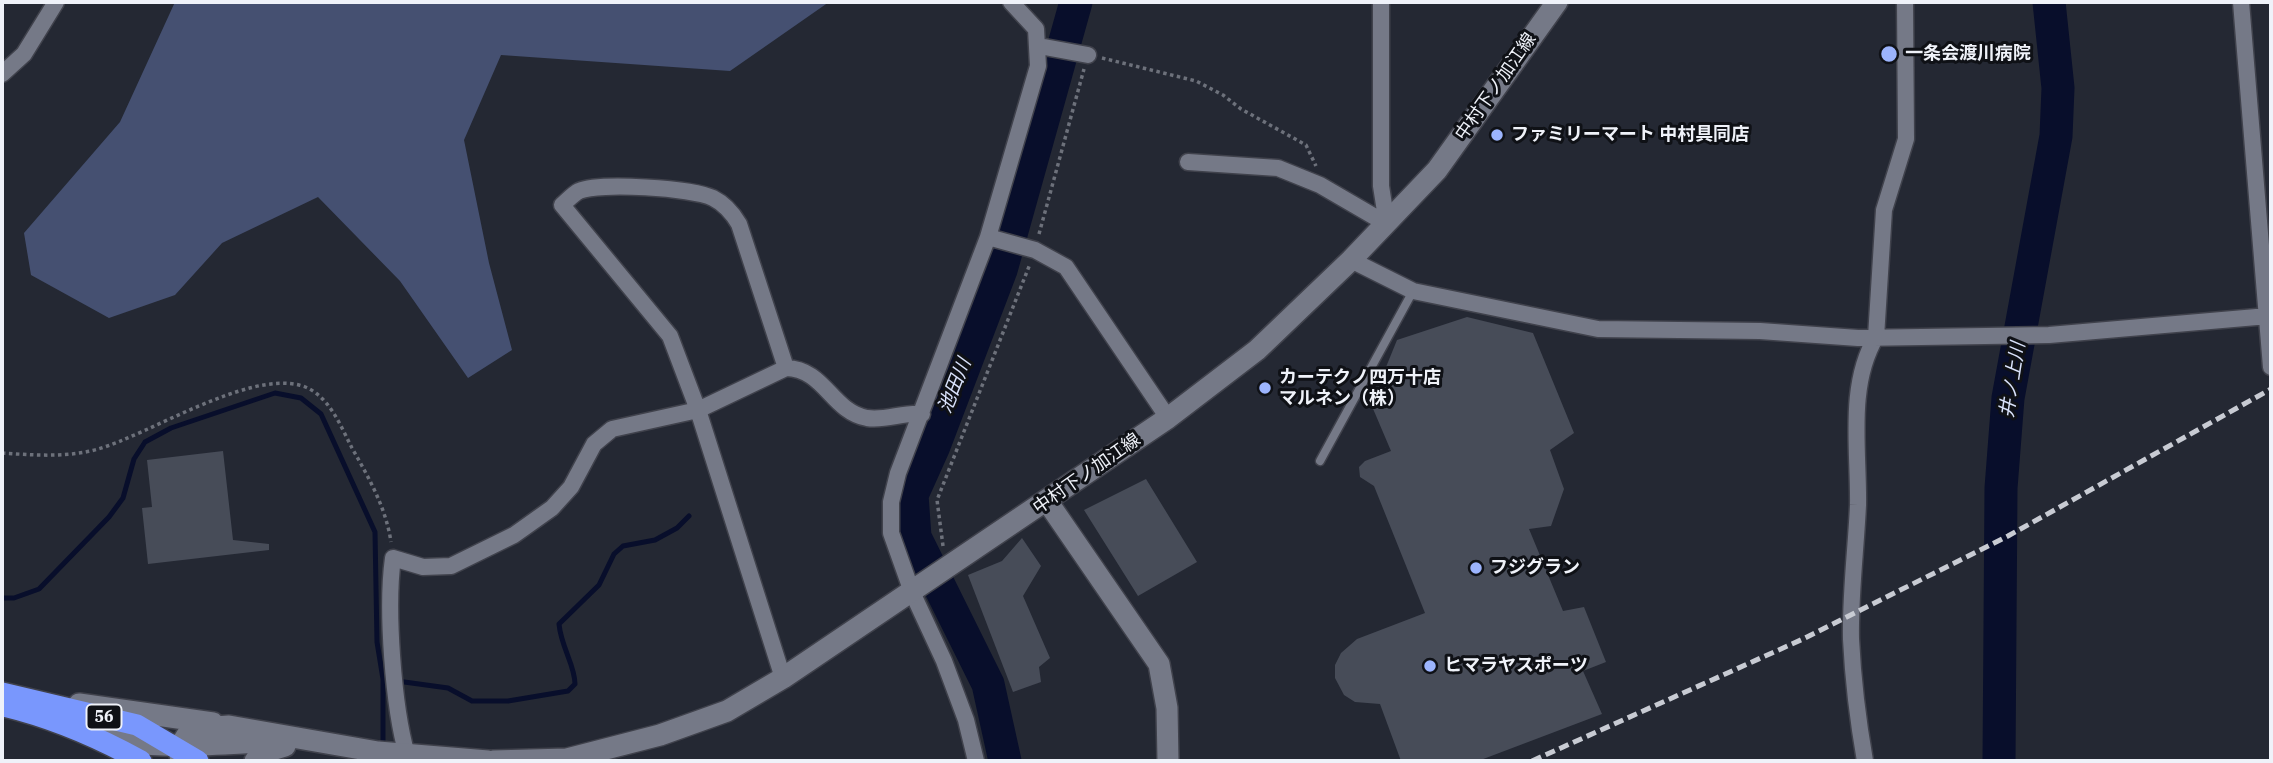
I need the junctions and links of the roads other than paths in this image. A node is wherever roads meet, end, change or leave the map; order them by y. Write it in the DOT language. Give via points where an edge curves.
graph roads {
  1 [pos="57,2"];
  2 [pos="1011,2"];
  3 [pos="1381,2"];
  4 [pos="1557,2"];
  5 [pos="1905,2"];
  6 [pos="2241,2"];
  7 [pos="1039,46"];
  8 [pos="1088,55"];
  9 [pos="2,74"];
  10 [pos="1188,162"];
  11 [pos="1387,224"];
  12 [pos="988,237"];
  13 [pos="1351,260"];
  14 [pos="1413,291"];
  15 [pos="2269,314"];
  16 [pos="1876,337"];
  17 [pos="2271,367"];
  18 [pos="786,368"];
  19 [pos="698,410"];
  20 [pos="922,414"];
  21 [pos="1168,418"];
  22 [pos="1320,461"];
  23 [pos="1047,502"];
  24 [pos="914,591"];
  25 [pos="783,678"];
  26 [pos="2,693"];
  27 [pos="35,699"];
  28 [pos="2,706"];
  29 [pos="229,726"];
  30 [pos="94,735"];
  31 [pos="304,740"];
  32 [pos="180,754"];
  33 [pos="407,755"];
  34 [pos="141,761"];
  35 [pos="198,761"];
  36 [pos="255,761"];
  37 [pos="490,761"];
  38 [pos="976,761"];
  39 [pos="1168,761"];
  40 [pos="1866,761"];
  1 -- 9 [label="street" via="24,54"];
  2 -- 7 [label="street" via="1036,29"];
  3 -- 11 [label="street" via="1381,186"];
  4 -- 11 [label="main road, 中村下ノ加江線" via="1437,170"];
  5 -- 16 [label="street" via="1906,139 1884,210"];
  6 -- 15 [label="street"];
  7 -- 8 [label="street"];
  7 -- 12 [label="street" via="1038,66"];
  10 -- 11 [label="street" via="1278,168 1320,185"];
  11 -- 13 [label="main road, 中村下ノ加江線"];
  12 -- 20 [label="street"];
  12 -- 21 [label="street" via="1035,250 1066,267"];
  13 -- 14 [label="street"];
  13 -- 21 [label="main road, 中村下ノ加江線" via="1256,349"];
  14 -- 16 [label="street" via="1598,329"];
  14 -- 22 [label="lane"];
  15 -- 16 [label="street" via="2049,335"];
  15 -- 17 [label="street"];
  16 -- 40 [label="street" via="1865,355 1858,392 1851,637"];
  18 -- 19 [label="street"];
  18 -- 19 [label="street" via="739,224 728,207 683,190 598,187 578,191 562,205 670,336"];
  18 -- 20 [label="street" via="815,377 846,409 868,418"];
  19 -- 25 [label="street"];
  19 -- 33 [label="street" via="612,429 594,444 571,487 552,508 514,535 451,566 423,568 393,558 389,582 393,642"];
  20 -- 24 [label="street" via="891,502 891,533"];
  21 -- 23 [label="main road, 中村下ノ加江線"];
  23 -- 24 [label="main road, 中村下ノ加江線"];
  23 -- 39 [label="main road" via="1159,664 1167,708"];
  24 -- 25 [label="main road, 中村下ノ加江線"];
  24 -- 38 [label="street" via="966,720"];
  25 -- 37 [label="main road, 中村下ノ加江線" via="727,711 660,735 567,759"];
  26 -- 27 [label="highway, 56"];
  27 -- 29 [label="main road, 中村下ノ加江線"];
  27 -- 32 [label="highway, 56" via="137,726"];
  28 -- 30 [label="highway, 56"];
  29 -- 31 [label="main road, 中村下ノ加江線"];
  29 -- 32 [label="main road, 中村下ノ加江線" via="187,735"];
  30 -- 32 [label="main road, 中村下ノ加江線"];
  30 -- 34 [label="highway, 56"];
  31 -- 32 [label="main road, 中村下ノ加江線" via="207,743"];
  31 -- 33 [label="main road, 中村下ノ加江線"];
  31 -- 36 [label="main road, 中村下ノ加江線" via="262,753"];
  32 -- 35 [label="highway, 56"];
  33 -- 37 [label="main road, 中村下ノ加江線"];
}
